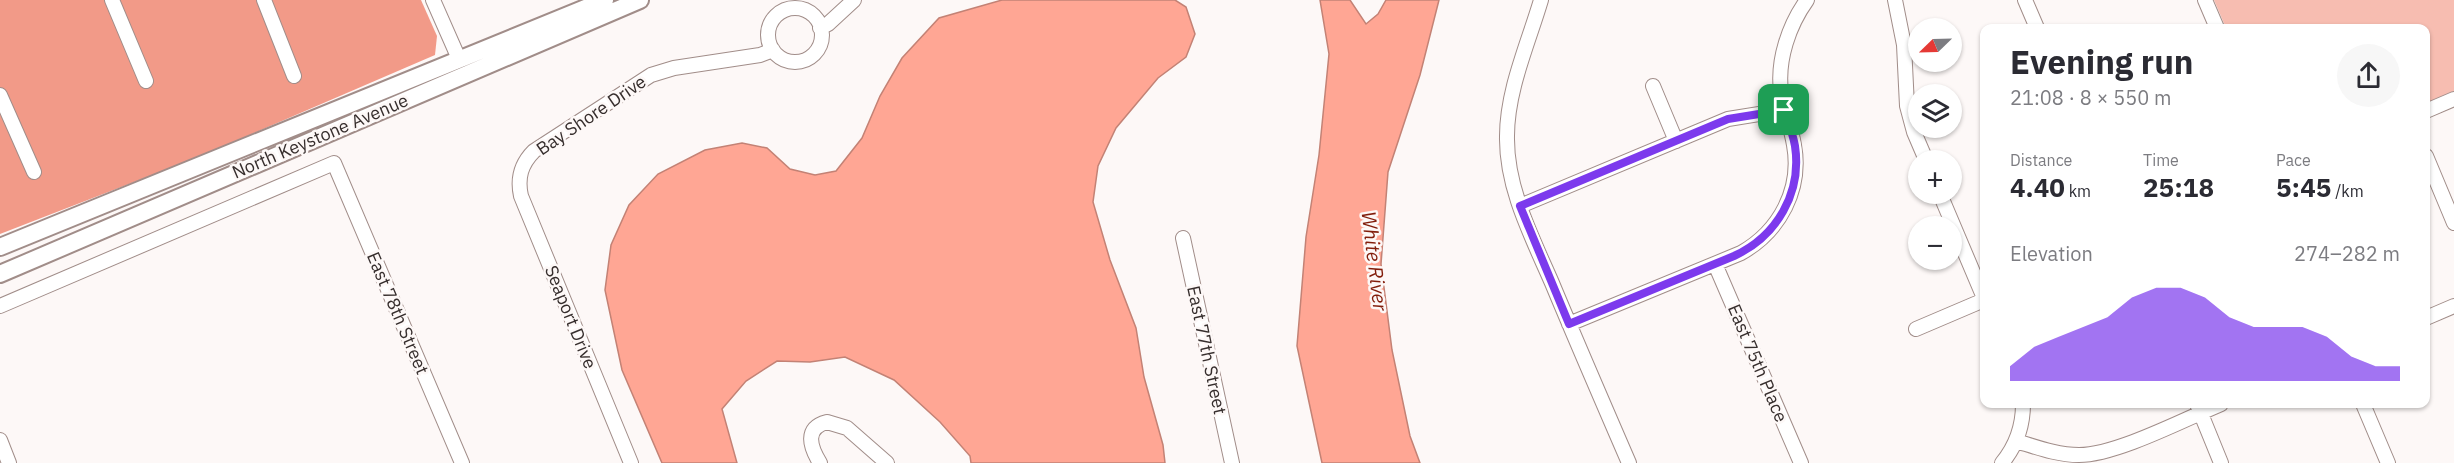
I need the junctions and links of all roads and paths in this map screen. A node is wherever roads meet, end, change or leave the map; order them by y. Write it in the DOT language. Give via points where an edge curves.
graph roads {
  1 [pos="112,0"];
  2 [pos="264,0"];
  3 [pos="433,0"];
  4 [pos="605,0"];
  5 [pos="640,0"];
  6 [pos="854,0"];
  7 [pos="1541,0"];
  8 [pos="1807,0"];
  9 [pos="1895,0"];
  10 [pos="2025,0"];
  11 [pos="2205,0"];
  12 [pos="2035,24"];
  13 [pos="2215,24"];
  14 [pos="820,28"];
  15 [pos="773,50"];
  16 [pos="459,59"];
  17 [pos="294,76"];
  18 [pos="146,81"];
  19 [pos="1653,86"];
  20 [pos="0,94"];
  21 [pos="2454,99"];
  22 [pos="2430,109"];
  23 [pos="1784,110"];
  24 [pos="1676,141"];
  25 [pos="1922,150"];
  26 [pos="334,163"];
  27 [pos="2430,166"];
  28 [pos="522,169"];
  29 [pos="34,172"];
  30 [pos="1944,204"];
  31 [pos="1520,206"];
  32 [pos="2454,223"];
  33 [pos="1183,238"];
  34 [pos="0,247"];
  35 [pos="1715,264"];
  36 [pos="0,274"];
  37 [pos="1980,289"];
  38 [pos="1980,301"];
  39 [pos="0,306"];
  40 [pos="2454,306"];
  41 [pos="2430,316"];
  42 [pos="1569,324"];
  43 [pos="1916,329"];
  44 [pos="2023,408"];
  45 [pos="2198,408"];
  46 [pos="2365,408"];
  47 [pos="0,440"];
  48 [pos="2016,441"];
  49 [pos="9,463"];
  50 [pos="462,463"];
  51 [pos="632,463"];
  52 [pos="820,463"];
  53 [pos="887,463"];
  54 [pos="1232,463"];
  55 [pos="1629,463"];
  56 [pos="1801,463"];
  57 [pos="2002,463"];
  58 [pos="2221,463"];
  59 [pos="2388,463"];
  1 -- 18 [label="street"];
  2 -- 17 [label="street"];
  3 -- 16 [label="street"];
  4 -- 16 [label="main road, North Keystone Avenue"];
  5 -- 36 [label="main road, North Keystone Avenue"];
  6 -- 14 [label="street"];
  7 -- 31 [label="street" via="1508,118 1508,162"];
  8 -- 23 [label="street" via="1793,24 1784,53"];
  9 -- 25 [label="street" via="1904,45 1907,106"];
  10 -- 12 [label="street"];
  11 -- 13 [label="street"];
  14 -- 15 [label="street" via="816,52 806,59 786,60"];
  14 -- 15 [label="street" via="806,11 785,10 770,26 768,39"];
  15 -- 28 [label="street, Bay Shore Drive" via="651,75 534,151"];
  16 -- 34 [label="main road, North Keystone Avenue"];
  19 -- 24 [label="street"];
  20 -- 29 [label="street"];
  21 -- 22 [label="street"];
  23 -- 24 [label="street" via="1728,119"];
  23 -- 35 [label="street" via="1795,146 1796,167 1787,204 1777,223 1762,238"];
  24 -- 31 [label="street"];
  26 -- 39 [label="street, North Keystone Avenue"];
  26 -- 50 [label="street, East 78th Street"];
  27 -- 32 [label="street"];
  28 -- 51 [label="street, Seaport Drive" via="521,196"];
  30 -- 37 [label="street"];
  31 -- 42 [label="street"];
  33 -- 54 [label="street, East 77th Street"];
  35 -- 42 [label="street"];
  35 -- 56 [label="street, East 75th Place"];
  38 -- 43 [label="street"];
  40 -- 41 [label="street"];
  42 -- 55 [label="street"];
  44 -- 48 [label="street"];
  45 -- 48 [label="street" via="2093,454 2062,453"];
  45 -- 58 [label="street"];
  46 -- 59 [label="street"];
  47 -- 49 [label="street"];
  48 -- 57 [label="street"];
  52 -- 53 [label="street" via="810,446 810,437 827,422 847,428"];
}
